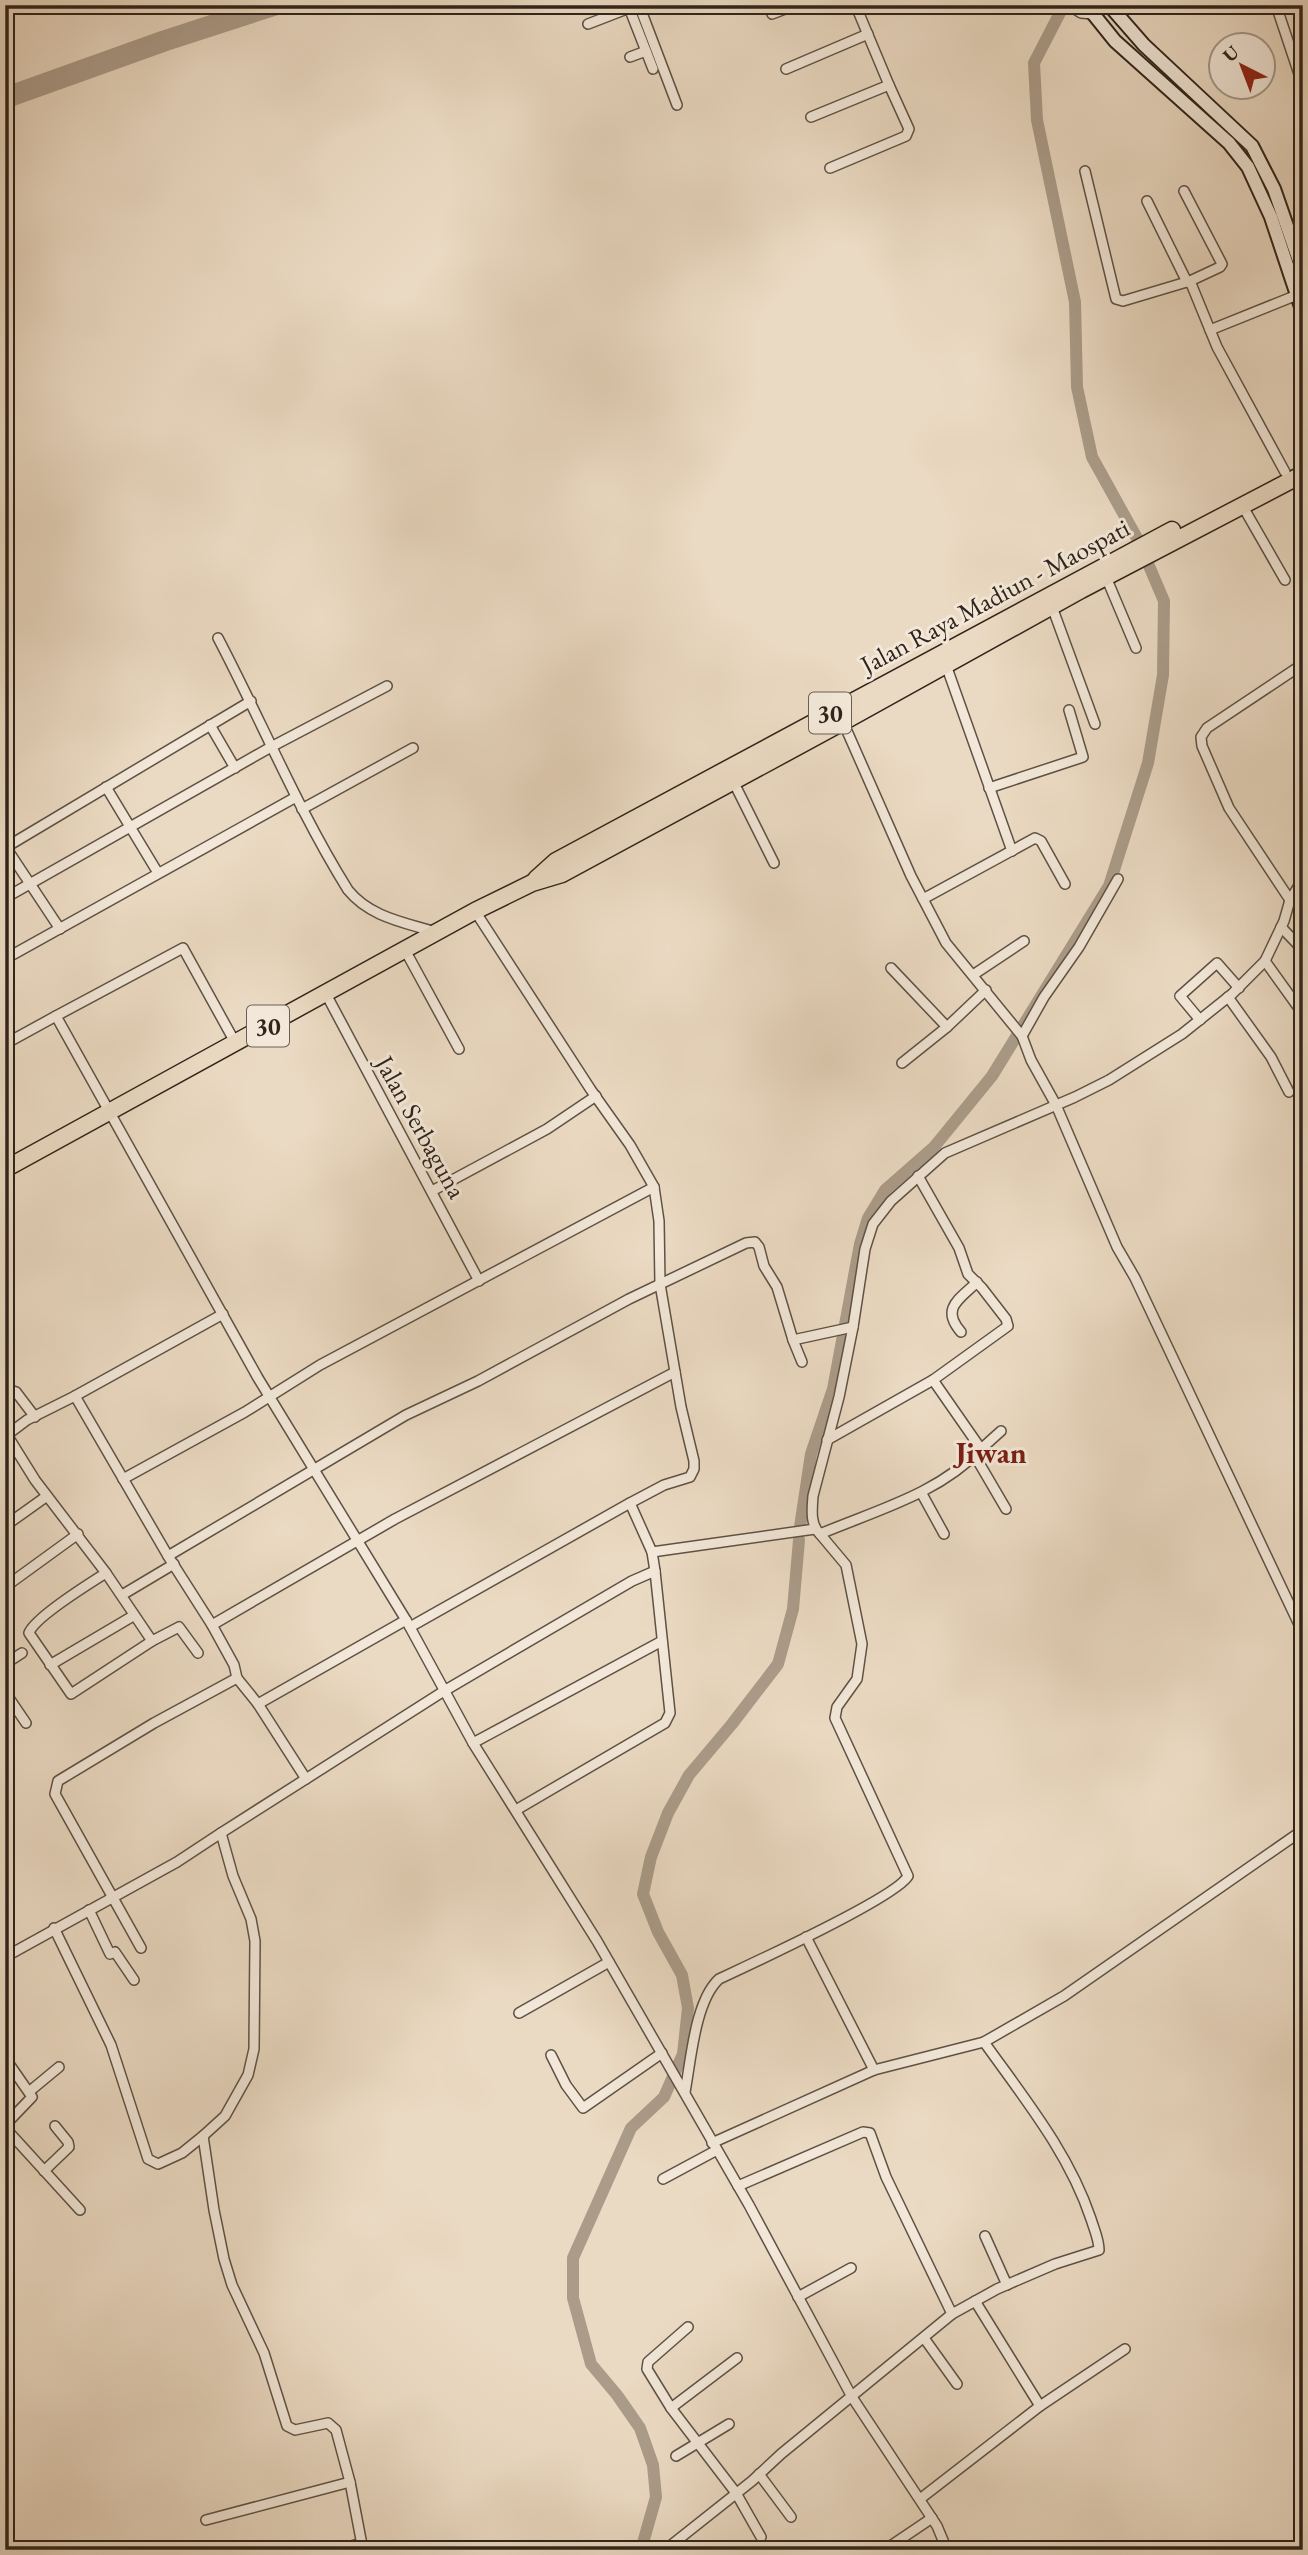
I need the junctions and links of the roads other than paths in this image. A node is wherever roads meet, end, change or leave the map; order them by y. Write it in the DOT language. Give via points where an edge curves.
graph roads {
  1 [pos="796,5"];
  2 [pos="876,5"];
  3 [pos="1109,5"];
  4 [pos="1276,5"];
  5 [pos="634,6"];
  6 [pos="1071,7"];
  7 [pos="856,8"];
  8 [pos="1089,8"];
  9 [pos="772,14"];
  10 [pos="588,24"];
  11 [pos="868,34"];
  12 [pos="646,51"];
  13 [pos="630,57"];
  14 [pos="653,69"];
  15 [pos="786,69"];
  16 [pos="889,85"];
  17 [pos="1303,86"];
  18 [pos="1194,90"];
  19 [pos="1183,103"];
  20 [pos="677,105"];
  21 [pos="811,117"];
  22 [pos="830,168"];
  23 [pos="1085,171"];
  24 [pos="1184,191"];
  25 [pos="1147,201"];
  26 [pos="1303,272"];
  27 [pos="1189,282"];
  28 [pos="1297,295"];
  29 [pos="1303,313"];
  30 [pos="1210,330"];
  31 [pos="1303,461"];
  32 [pos="1285,472"];
  33 [pos="1303,474"];
  34 [pos="1242,505"];
  35 [pos="1147,549"];
  36 [pos="1105,577"];
  37 [pos="1285,580"];
  38 [pos="1050,601"];
  39 [pos="218,638"];
  40 [pos="1136,649"];
  41 [pos="1303,664"];
  42 [pos="946,665"];
  43 [pos="387,686"];
  44 [pos="251,701"];
  45 [pos="1069,710"];
  46 [pos="843,723"];
  47 [pos="1095,724"];
  48 [pos="210,725"];
  49 [pos="271,747"];
  50 [pos="413,748"];
  51 [pos="236,768"];
  52 [pos="733,781"];
  53 [pos="106,787"];
  54 [pos="989,788"];
  55 [pos="296,797"];
  56 [pos="669,808"];
  57 [pos="302,809"];
  58 [pos="130,828"];
  59 [pos="1012,851"];
  60 [pos="774,863"];
  61 [pos="158,873"];
  62 [pos="1118,879"];
  63 [pos="1303,879"];
  64 [pos="32,883"];
  65 [pos="1065,884"];
  66 [pos="5,898"];
  67 [pos="923,899"];
  68 [pos="1290,900"];
  69 [pos="475,911"];
  70 [pos="1281,927"];
  71 [pos="60,929"];
  72 [pos="436,933"];
  73 [pos="1024,941"];
  74 [pos="405,950"];
  75 [pos="1303,950"];
  76 [pos="5,958"];
  77 [pos="1265,961"];
  78 [pos="891,968"];
  79 [pos="973,975"];
  80 [pos="1239,988"];
  81 [pos="986,990"];
  82 [pos="326,993"];
  83 [pos="1228,997"];
  84 [pos="1303,1014"];
  85 [pos="56,1016"];
  86 [pos="1200,1020"];
  87 [pos="947,1027"];
  88 [pos="1021,1035"];
  89 [pos="5,1044"];
  90 [pos="236,1044"];
  91 [pos="459,1049"];
  92 [pos="902,1063"];
  93 [pos="1289,1092"];
  94 [pos="596,1096"];
  95 [pos="1056,1105"];
  96 [pos="109,1114"];
  97 [pos="5,1169"];
  98 [pos="918,1176"];
  99 [pos="654,1188"];
  100 [pos="432,1191"];
  101 [pos="479,1281"];
  102 [pos="977,1282"];
  103 [pos="660,1284"];
  104 [pos="223,1314"];
  105 [pos="852,1328"];
  106 [pos="961,1332"];
  107 [pos="793,1340"];
  108 [pos="802,1362"];
  109 [pos="675,1372"];
  110 [pos="933,1380"];
  111 [pos="5,1393"];
  112 [pos="270,1395"];
  113 [pos="75,1396"];
  114 [pos="35,1417"];
  115 [pos="1001,1431"];
  116 [pos="6,1433"];
  117 [pos="827,1440"];
  118 [pos="978,1452"];
  119 [pos="314,1469"];
  120 [pos="123,1479"];
  121 [pos="922,1494"];
  122 [pos="47,1496"];
  123 [pos="630,1503"];
  124 [pos="1006,1509"];
  125 [pos="5,1526"];
  126 [pos="818,1532"];
  127 [pos="78,1534"];
  128 [pos="943,1534"];
  129 [pos="359,1541"];
  130 [pos="652,1552"];
  131 [pos="171,1560"];
  132 [pos="655,1571"];
  133 [pos="106,1573"];
  134 [pos="5,1587"];
  135 [pos="122,1595"];
  136 [pos="133,1616"];
  137 [pos="408,1624"];
  138 [pos="212,1625"];
  139 [pos="1303,1633"];
  140 [pos="152,1641"];
  141 [pos="662,1641"];
  142 [pos="22,1653"];
  143 [pos="198,1653"];
  144 [pos="5,1664"];
  145 [pos="50,1665"];
  146 [pos="237,1678"];
  147 [pos="444,1691"];
  148 [pos="5,1692"];
  149 [pos="258,1704"];
  150 [pos="26,1723"];
  151 [pos="473,1743"];
  152 [pos="306,1779"];
  153 [pos="516,1810"];
  154 [pos="1303,1830"];
  155 [pos="221,1833"];
  156 [pos="111,1897"];
  157 [pos="89,1910"];
  158 [pos="54,1928"];
  159 [pos="806,1937"];
  160 [pos="141,1948"];
  161 [pos="5,1957"];
  162 [pos="610,1962"];
  163 [pos="134,1979"];
  164 [pos="519,2014"];
  165 [pos="984,2042"];
  166 [pos="551,2055"];
  167 [pos="5,2057"];
  168 [pos="664,2057"];
  169 [pos="60,2067"];
  170 [pos="874,2070"];
  171 [pos="30,2091"];
  172 [pos="685,2092"];
  173 [pos="55,2126"];
  174 [pos="203,2136"];
  175 [pos="715,2146"];
  176 [pos="44,2171"];
  177 [pos="663,2179"];
  178 [pos="738,2186"];
  179 [pos="80,2210"];
  180 [pos="985,2236"];
  181 [pos="851,2268"];
  182 [pos="1007,2285"];
  183 [pos="798,2298"];
  184 [pos="975,2301"];
  185 [pos="952,2314"];
  186 [pos="688,2327"];
  187 [pos="924,2338"];
  188 [pos="1125,2349"];
  189 [pos="737,2358"];
  190 [pos="957,2385"];
  191 [pos="852,2397"];
  192 [pos="1040,2406"];
  193 [pos="671,2408"];
  194 [pos="729,2424"];
  195 [pos="698,2445"];
  196 [pos="676,2456"];
  197 [pos="759,2474"];
  198 [pos="350,2482"];
  199 [pos="736,2493"];
  200 [pos="920,2500"];
  201 [pos="792,2517"];
  202 [pos="932,2518"];
  203 [pos="206,2520"];
  204 [pos="761,2537"];
  205 [pos="363,2546"];
  206 [pos="886,2549"];
  207 [pos="337,2550"];
  208 [pos="665,2550"];
  209 [pos="947,2550"];
  1 -- 9 [label="street"];
  2 -- 7 [label="street"];
  3 -- 18 [label="main road" via="1144,45"];
  4 -- 17 [label="street"];
  5 -- 10 [label="street"];
  5 -- 12 [label="street"];
  5 -- 20 [label="street"];
  6 -- 8 [label="street"];
  7 -- 11 [label="street"];
  8 -- 19 [label="main road" via="1124,50"];
  11 -- 15 [label="street"];
  11 -- 16 [label="street"];
  12 -- 13 [label="street"];
  12 -- 14 [label="street"];
  16 -- 21 [label="street"];
  16 -- 22 [label="street" via="909,129 906,136"];
  18 -- 19 [label="main road"];
  18 -- 26 [label="main road" via="1260,158"];
  19 -- 28 [label="main road" via="1229,143 1248,167 1271,217"];
  23 -- 27 [label="street" via="1116,299 1123,301"];
  24 -- 27 [label="street" via="1222,264"];
  25 -- 27 [label="street"];
  27 -- 30 [label="street"];
  28 -- 29 [label="main road"];
  28 -- 30 [label="street"];
  30 -- 32 [label="street"];
  31 -- 32 [label="highway, Jalan Raya Madiun - Maospati / 30"];
  32 -- 35 [label="highway, Jalan Raya Madiun - Maospati / 30"];
  33 -- 34 [label="highway, Jalan Raya Madiun - Maospati / 30"];
  34 -- 35 [label="highway, Jalan Raya Madiun - Maospati / 30"];
  34 -- 37 [label="street"];
  35 -- 36 [label="highway, Jalan Raya Madiun - Maospati / 30"];
  35 -- 38 [label="highway, Jalan Raya Madiun - Maospati / 30"];
  36 -- 38 [label="highway, Jalan Raya Madiun - Maospati / 30"];
  36 -- 40 [label="street"];
  38 -- 42 [label="highway, Jalan Raya Madiun - Maospati / 30"];
  38 -- 47 [label="street"];
  38 -- 56 [label="highway, Jalan Raya Madiun - Maospati / 30"];
  39 -- 44 [label="street"];
  41 -- 68 [label="street" via="1207,728 1201,737 1229,808"];
  42 -- 46 [label="highway, Jalan Raya Madiun - Maospati / 30"];
  42 -- 54 [label="street"];
  43 -- 49 [label="street"];
  44 -- 48 [label="street"];
  44 -- 49 [label="street"];
  45 -- 54 [label="street" via="1083,757"];
  46 -- 52 [label="highway, Jalan Raya Madiun - Maospati / 30"];
  46 -- 67 [label="street"];
  48 -- 51 [label="street"];
  48 -- 53 [label="street"];
  49 -- 51 [label="street"];
  49 -- 55 [label="street"];
  50 -- 57 [label="street"];
  51 -- 58 [label="street"];
  52 -- 56 [label="highway, Jalan Raya Madiun - Maospati / 30"];
  52 -- 60 [label="street"];
  53 -- 58 [label="street"];
  53 -- 64 [label="street" via="8,846"];
  54 -- 59 [label="street"];
  55 -- 57 [label="street"];
  55 -- 61 [label="street"];
  56 -- 69 [label="highway, Jalan Raya Madiun - Maospati / 30" via="556,861 532,883"];
  57 -- 72 [label="street" via="358,902 375,913"];
  58 -- 61 [label="street"];
  58 -- 64 [label="street"];
  59 -- 65 [label="street" via="1039,839"];
  59 -- 67 [label="street"];
  61 -- 71 [label="street"];
  62 -- 88 [label="street"];
  63 -- 68 [label="street"];
  64 -- 66 [label="street"];
  64 -- 71 [label="street"];
  67 -- 79 [label="street" via="946,943"];
  68 -- 70 [label="street"];
  69 -- 72 [label="highway, Jalan Raya Madiun - Maospati / 30"];
  69 -- 94 [label="street"];
  70 -- 75 [label="street"];
  70 -- 77 [label="street"];
  71 -- 76 [label="street"];
  72 -- 74 [label="highway, Jalan Raya Madiun - Maospati / 30"];
  73 -- 79 [label="street"];
  74 -- 82 [label="highway, Jalan Raya Madiun - Maospati / 30"];
  74 -- 91 [label="street"];
  77 -- 80 [label="street"];
  77 -- 84 [label="street"];
  78 -- 87 [label="street"];
  79 -- 81 [label="street"];
  80 -- 83 [label="street"];
  80 -- 86 [label="street" via="1217,963 1210,968 1180,996"];
  81 -- 87 [label="street"];
  81 -- 88 [label="street"];
  82 -- 90 [label="highway, Jalan Raya Madiun - Maospati / 30"];
  82 -- 100 [label="street, Jalan Serbaguna"];
  83 -- 86 [label="street"];
  83 -- 93 [label="street" via="1271,1057"];
  85 -- 89 [label="street"];
  85 -- 90 [label="street" via="184,948"];
  85 -- 96 [label="street"];
  86 -- 95 [label="street" via="1109,1080"];
  87 -- 92 [label="street"];
  88 -- 95 [label="street"];
  90 -- 96 [label="highway, Jalan Raya Madiun - Maospati / 30"];
  94 -- 99 [label="street"];
  94 -- 100 [label="street" via="547,1129"];
  95 -- 98 [label="street" via="953,1148"];
  95 -- 139 [label="street" via="1118,1247"];
  96 -- 97 [label="highway, Jalan Raya Madiun - Maospati / 30"];
  96 -- 104 [label="street"];
  98 -- 102 [label="street" via="959,1248 968,1274"];
  98 -- 105 [label="street" via="873,1224"];
  99 -- 101 [label="street"];
  99 -- 103 [label="street"];
  100 -- 101 [label="street, Jalan Serbaguna"];
  101 -- 112 [label="street"];
  102 -- 106 [label="street" via="951,1310 953,1323"];
  102 -- 110 [label="street" via="1008,1326"];
  103 -- 107 [label="street" via="755,1242 777,1287"];
  103 -- 109 [label="street"];
  103 -- 119 [label="street" via="406,1415"];
  104 -- 112 [label="street"];
  104 -- 113 [label="street"];
  105 -- 107 [label="street"];
  105 -- 117 [label="street"];
  107 -- 108 [label="street"];
  109 -- 123 [label="street" via="694,1469 690,1477"];
  109 -- 129 [label="street"];
  110 -- 117 [label="street"];
  110 -- 118 [label="street"];
  111 -- 114 [label="street" via="16,1392"];
  112 -- 119 [label="street"];
  112 -- 120 [label="street"];
  113 -- 114 [label="street"];
  113 -- 120 [label="street"];
  114 -- 116 [label="street"];
  115 -- 118 [label="street"];
  116 -- 122 [label="street"];
  117 -- 126 [label="street" via="811,1513"];
  118 -- 121 [label="street"];
  118 -- 124 [label="street"];
  119 -- 129 [label="street"];
  119 -- 131 [label="street"];
  120 -- 131 [label="street"];
  121 -- 126 [label="street"];
  121 -- 128 [label="street"];
  122 -- 125 [label="street"];
  122 -- 127 [label="street"];
  123 -- 130 [label="street"];
  123 -- 137 [label="street"];
  126 -- 130 [label="street"];
  126 -- 159 [label="street" via="846,1565 862,1644 857,1679 837,1707 835,1718 908,1875 899,1886"];
  127 -- 133 [label="street"];
  127 -- 134 [label="street"];
  129 -- 137 [label="street"];
  129 -- 138 [label="street"];
  130 -- 132 [label="street"];
  131 -- 135 [label="street"];
  131 -- 138 [label="street"];
  132 -- 141 [label="street"];
  132 -- 147 [label="street"];
  133 -- 135 [label="street"];
  133 -- 145 [label="street" via="29,1629"];
  135 -- 136 [label="street"];
  136 -- 140 [label="street"];
  136 -- 145 [label="street"];
  137 -- 147 [label="street"];
  137 -- 149 [label="street"];
  138 -- 146 [label="street"];
  140 -- 143 [label="street" via="179,1626"];
  140 -- 145 [label="street" via="71,1694"];
  141 -- 151 [label="street"];
  141 -- 153 [label="street" via="670,1713 665,1723"];
  142 -- 144 [label="street"];
  146 -- 149 [label="street"];
  146 -- 156 [label="street" via="58,1781 55,1794"];
  147 -- 151 [label="street"];
  147 -- 152 [label="street"];
  148 -- 150 [label="street"];
  149 -- 152 [label="street"];
  151 -- 153 [label="street"];
  152 -- 155 [label="street"];
  153 -- 162 [label="street"];
  154 -- 165 [label="street" via="1064,1996"];
  155 -- 156 [label="street"];
  155 -- 174 [label="street" via="255,1941 254,2049 248,2075 225,2116"];
  156 -- 157 [label="street"];
  156 -- 160 [label="street"];
  157 -- 158 [label="street"];
  157 -- 163 [label="street" via="110,1954 115,1952"];
  158 -- 161 [label="street"];
  158 -- 174 [label="street" via="114,2052 148,2159 158,2164"];
  159 -- 170 [label="street"];
  159 -- 172 [label="street" via="711,1986"];
  162 -- 164 [label="street"];
  162 -- 168 [label="street"];
  165 -- 170 [label="street"];
  165 -- 182 [label="street" via="1070,2167 1099,2250"];
  166 -- 168 [label="street" via="583,2108"];
  167 -- 171 [label="street"];
  168 -- 172 [label="street"];
  169 -- 171 [label="street"];
  170 -- 175 [label="street"];
  171 -- 176 [label="street" via="31,2100 7,2128"];
  172 -- 175 [label="street"];
  173 -- 176 [label="street" via="68,2147"];
  174 -- 198 [label="street" via="224,2259 264,2353 283,2417 295,2430 319,2423 332,2425"];
  175 -- 177 [label="street"];
  175 -- 178 [label="street"];
  176 -- 179 [label="street"];
  178 -- 183 [label="street"];
  178 -- 185 [label="street" via="863,2132 870,2133 886,2177"];
  180 -- 182 [label="street"];
  181 -- 183 [label="street"];
  182 -- 184 [label="street"];
  183 -- 191 [label="street"];
  184 -- 185 [label="street"];
  184 -- 192 [label="street"];
  185 -- 187 [label="street"];
  186 -- 193 [label="street" via="647,2364"];
  187 -- 190 [label="street"];
  187 -- 191 [label="street"];
  188 -- 192 [label="street"];
  189 -- 193 [label="street"];
  191 -- 197 [label="street"];
  191 -- 200 [label="street"];
  192 -- 200 [label="street"];
  193 -- 195 [label="street"];
  194 -- 195 [label="street"];
  195 -- 196 [label="street"];
  195 -- 199 [label="street"];
  197 -- 199 [label="street"];
  197 -- 201 [label="street"];
  198 -- 203 [label="street"];
  198 -- 205 [label="street"];
  199 -- 204 [label="street"];
  199 -- 208 [label="street"];
  200 -- 202 [label="street"];
  202 -- 206 [label="street"];
  202 -- 209 [label="street"];
  205 -- 207 [label="street"];
}
